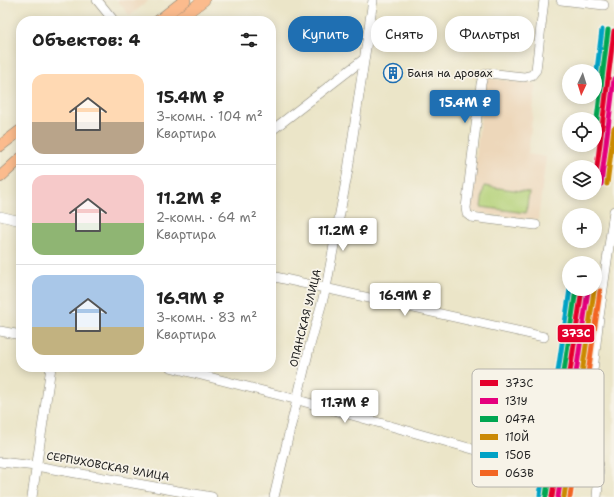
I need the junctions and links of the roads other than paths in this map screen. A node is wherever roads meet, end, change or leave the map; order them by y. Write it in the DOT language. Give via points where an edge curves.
graph roads {
  1 [pos="97,0"];
  2 [pos="185,0"];
  3 [pos="204,0"];
  4 [pos="374,0"];
  5 [pos="544,0"];
  6 [pos="561,0"];
  7 [pos="604,5"];
  8 [pos="110,16"];
  9 [pos="164,16"];
  10 [pos="183,16"];
  11 [pos="364,59"];
  12 [pos="276,127"];
  13 [pos="16,134"];
  14 [pos="4,143"];
  15 [pos="0,150"];
  16 [pos="16,163"];
  17 [pos="0,177"];
  18 [pos="614,211"];
  19 [pos="0,216"];
  20 [pos="16,220"];
  21 [pos="536,225"];
  22 [pos="276,277"];
  23 [pos="326,288"];
  24 [pos="0,331"];
  25 [pos="16,334"];
  26 [pos="544,337"];
  27 [pos="593,369"];
  28 [pos="50,372"];
  29 [pos="189,372"];
  30 [pos="298,400"];
  31 [pos="472,449"];
  32 [pos="0,462"];
  33 [pos="36,466"];
  34 [pos="598,487"];
  35 [pos="32,497"];
  36 [pos="212,497"];
  37 [pos="274,497"];
  38 [pos="597,497"];
  1 -- 8 [label="street"];
  2 -- 9 [label="main road"];
  3 -- 10 [label="main road"];
  4 -- 11 [label="street, ОПАНСКАЯ УЛИЦА"];
  5 -- 21 [label="street" via="536,70 532,75 524,77 488,73 483,76 466,208 466,214 471,217"];
  6 -- 7 [label="street"];
  11 -- 12 [label="street"];
  11 -- 23 [label="street, ОПАНСКАЯ УЛИЦА" via="348,170"];
  13 -- 14 [label="main road"];
  14 -- 15 [label="main road"];
  16 -- 17 [label="main road"];
  18 -- 27 [label="street"];
  19 -- 20 [label="street"];
  22 -- 23 [label="street"];
  23 -- 26 [label="street"];
  23 -- 30 [label="street, ОПАНСКАЯ УЛИЦА"];
  24 -- 25 [label="street"];
  28 -- 33 [label="street"];
  29 -- 30 [label="street"];
  30 -- 31 [label="street"];
  30 -- 37 [label="street, ОПАНСКАЯ УЛИЦА"];
  32 -- 33 [label="street, СЕРПУХОВСКАЯ УЛИЦА"];
  33 -- 35 [label="street"];
  33 -- 36 [label="street, СЕРПУХОВСКАЯ УЛИЦА"];
  34 -- 38 [label="street"];
}
